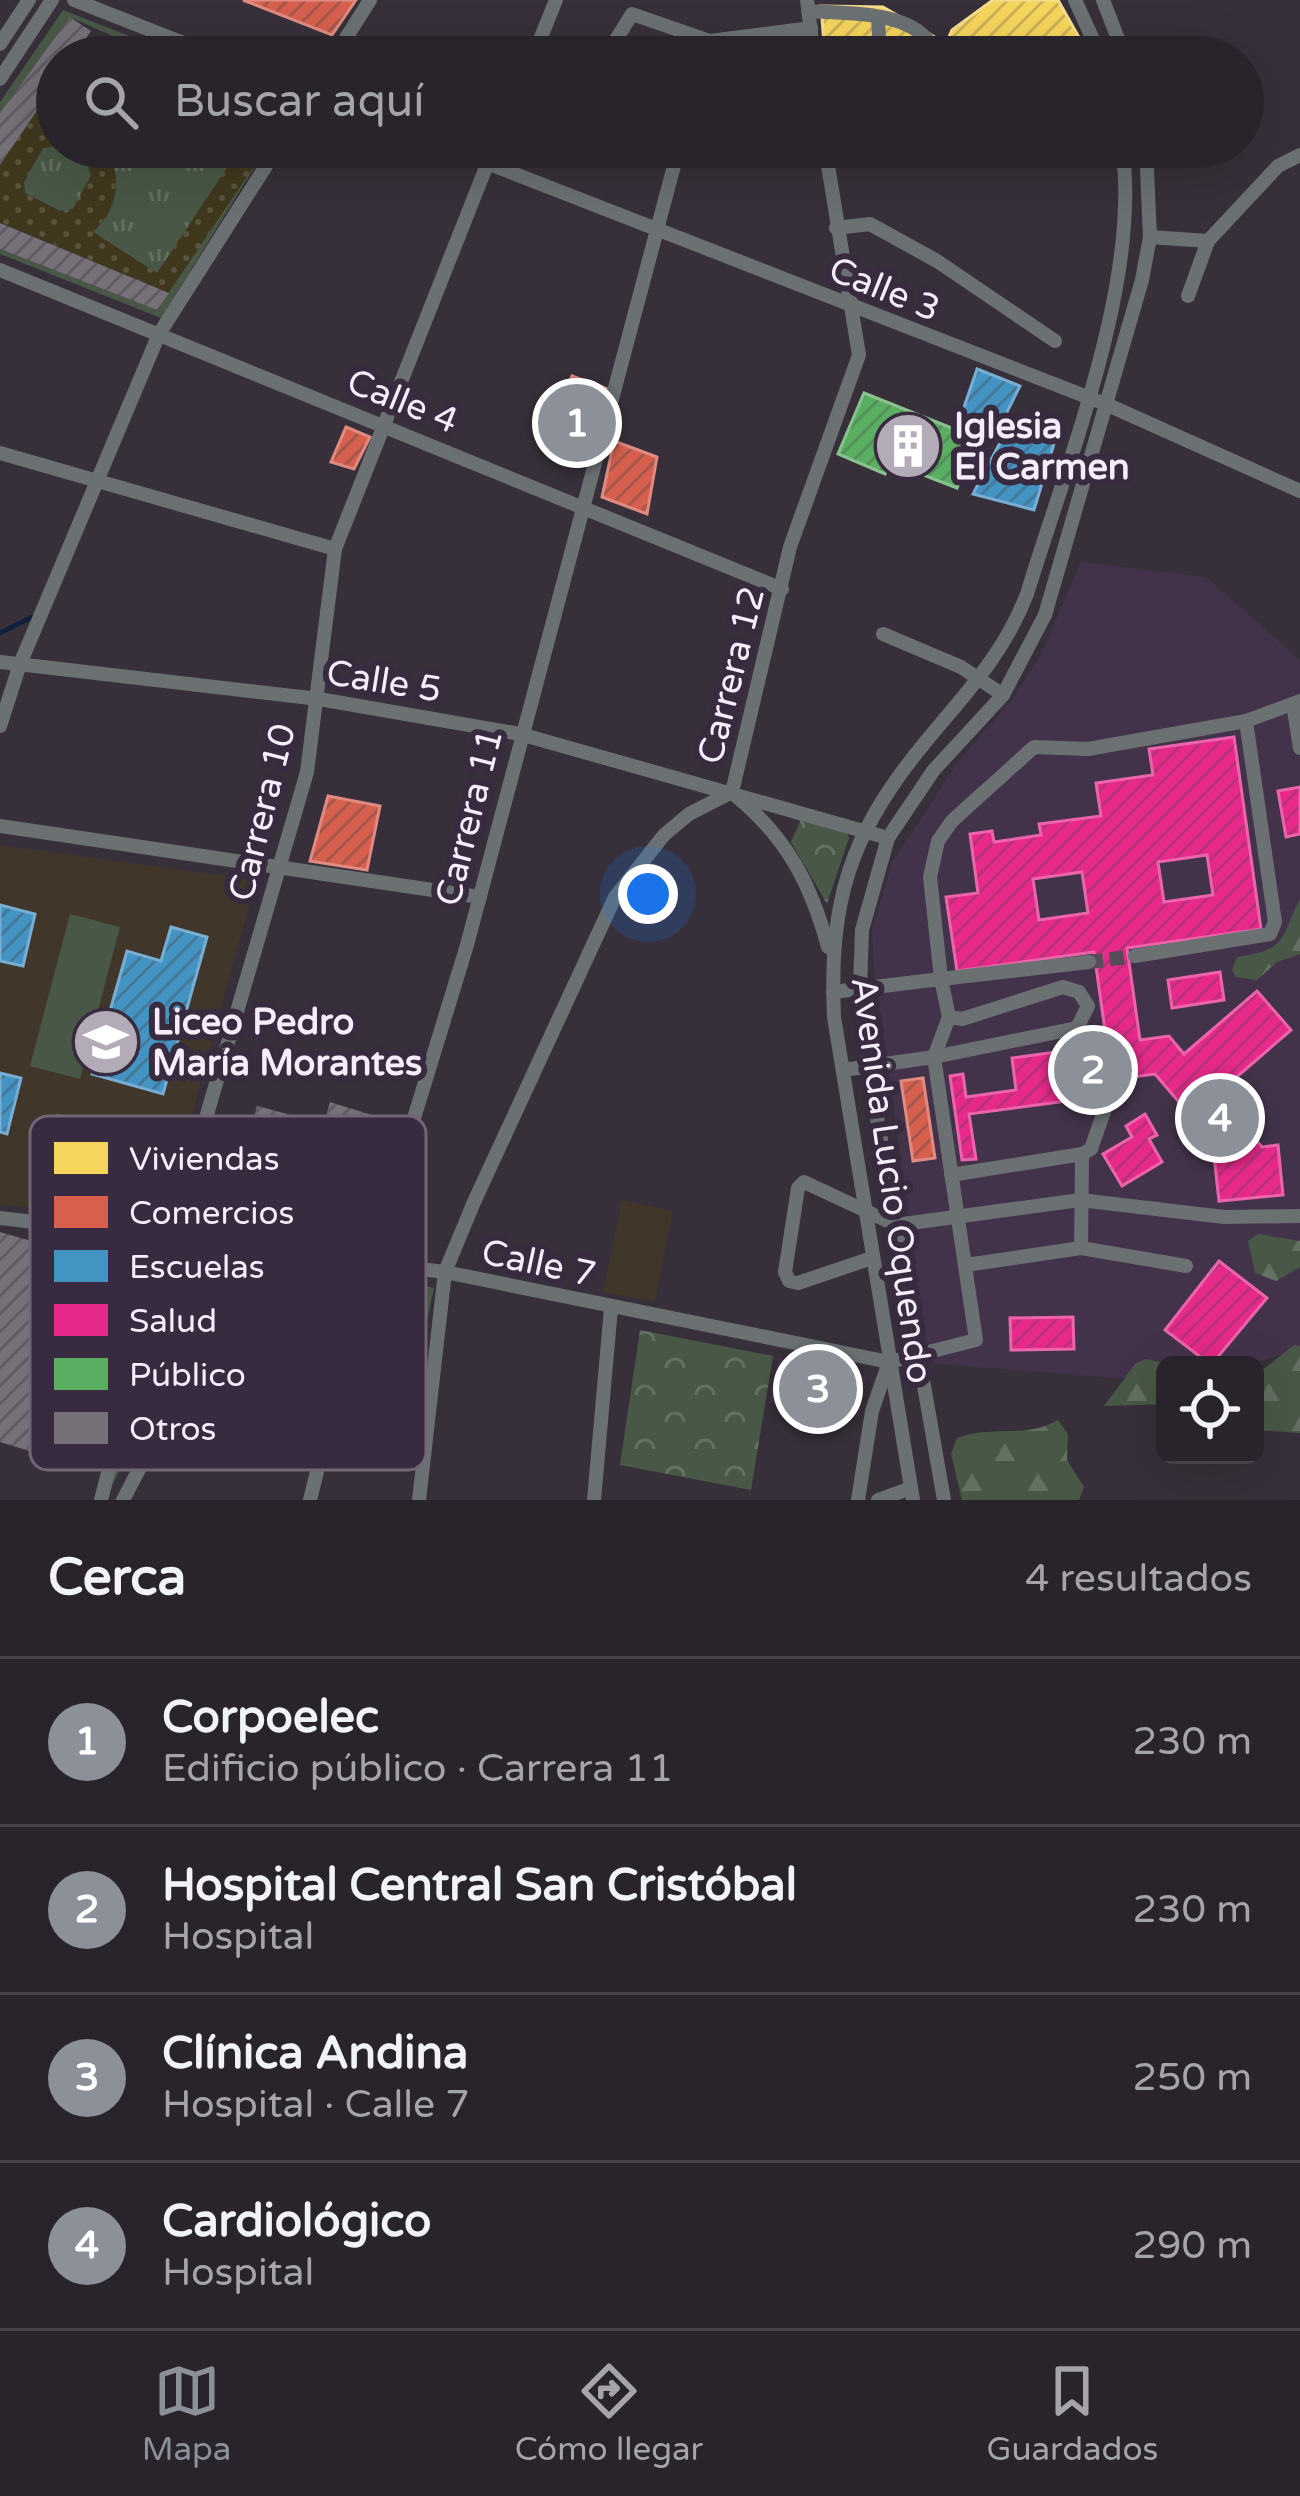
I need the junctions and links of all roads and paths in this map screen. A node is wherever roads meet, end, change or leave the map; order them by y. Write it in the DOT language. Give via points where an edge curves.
graph roads {
  1 [pos="29,0"];
  2 [pos="52,0"];
  3 [pos="74,0"];
  4 [pos="370,0"];
  5 [pos="556,0"];
  6 [pos="1076,0"];
  7 [pos="1103,0"];
  8 [pos="807,5"];
  9 [pos="878,16"];
  10 [pos="811,28"];
  11 [pos="166,36"];
  12 [pos="347,36"];
  13 [pos="541,36"];
  14 [pos="618,36"];
  15 [pos="698,36"];
  16 [pos="744,36"];
  17 [pos="812,36"];
  18 [pos="879,36"];
  19 [pos="923,36"];
  20 [pos="1092,36"];
  21 [pos="1117,36"];
  22 [pos="0,44"];
  23 [pos="0,79"];
  24 [pos="1300,154"];
  25 [pos="265,168"];
  26 [pos="485,168"];
  27 [pos="500,168"];
  28 [pos="674,168"];
  29 [pos="828,168"];
  30 [pos="1122,168"];
  31 [pos="1147,168"];
  32 [pos="656,228"];
  33 [pos="836,228"];
  34 [pos="1150,236"];
  35 [pos="1208,241"];
  36 [pos="0,270"];
  37 [pos="1188,296"];
  38 [pos="851,306"];
  39 [pos="159,334"];
  40 [pos="1055,341"];
  41 [pos="1085,397"];
  42 [pos="1108,405"];
  43 [pos="385,426"];
  44 [pos="0,453"];
  45 [pos="94,482"];
  46 [pos="1300,491"];
  47 [pos="582,505"];
  48 [pos="335,549"];
  49 [pos="782,589"];
  50 [pos="883,634"];
  51 [pos="0,662"];
  52 [pos="20,664"];
  53 [pos="983,679"];
  54 [pos="1003,694"];
  55 [pos="319,699"];
  56 [pos="1296,702"];
  57 [pos="1246,721"];
  58 [pos="0,726"];
  59 [pos="520,734"];
  60 [pos="1300,748"];
  61 [pos="732,792"];
  62 [pos="803,811"];
  63 [pos="0,826"];
  64 [pos="864,828"];
  65 [pos="888,838"];
  66 [pos="781,839"];
  67 [pos="280,865"];
  68 [pos="479,897"];
  69 [pos="1135,956"];
  70 [pos="831,960"];
  71 [pos="1089,962"];
  72 [pos="941,979"];
  73 [pos="860,988"];
  74 [pos="833,992"];
  75 [pos="949,1017"];
  76 [pos="934,1058"];
  77 [pos="868,1066"];
  78 [pos="843,1070"];
  79 [pos="1107,1103"];
  80 [pos="206,1116"];
  81 [pos="413,1116"];
  82 [pos="1082,1154"];
  83 [pos="951,1174"];
  84 [pos="1080,1200"];
  85 [pos="864,1213"];
  86 [pos="958,1216"];
  87 [pos="1300,1216"];
  88 [pos="0,1218"];
  89 [pos="30,1221"];
  90 [pos="896,1226"];
  91 [pos="1082,1248"];
  92 [pos="872,1258"];
  93 [pos="966,1265"];
  94 [pos="1186,1266"];
  95 [pos="426,1269"];
  96 [pos="445,1272"];
  97 [pos="611,1308"];
  98 [pos="919,1356"];
  99 [pos="889,1362"];
  100 [pos="426,1439"];
  101 [pos="109,1470"];
  102 [pos="138,1470"];
  103 [pos="317,1470"];
  104 [pos="422,1470"];
  105 [pos="912,1494"];
  106 [pos="101,1500"];
  107 [pos="122,1500"];
  108 [pos="310,1500"];
  109 [pos="419,1500"];
  110 [pos="594,1500"];
  111 [pos="858,1500"];
  112 [pos="878,1500"];
  113 [pos="944,1500"];
  1 -- 22 [label="street"];
  2 -- 23 [label="street"];
  3 -- 11 [label="street"];
  4 -- 12 [label="street"];
  5 -- 13 [label="street"];
  6 -- 20 [label="street"];
  7 -- 21 [label="street"];
  8 -- 9 [label="street"];
  8 -- 10 [label="street"];
  9 -- 18 [label="street"];
  9 -- 19 [label="street"];
  10 -- 16 [label="street"];
  10 -- 17 [label="street"];
  14 -- 15 [label="street" via="632,14"];
  24 -- 35 [label="street" via="1278,166"];
  25 -- 39 [label="street"];
  26 -- 43 [label="street, Carrera 10"];
  27 -- 32 [label="street, Calle 3"];
  28 -- 32 [label="street, Carrera 11"];
  29 -- 33 [label="street, Carrera 12"];
  30 -- 41 [label="street, Avenida Lucio Oquendo" via="1123,248"];
  31 -- 34 [label="street, Avenida Lucio Oquendo"];
  32 -- 38 [label="street, Calle 3"];
  32 -- 47 [label="street, Carrera 11"];
  33 -- 38 [label="street, Carrera 12"];
  33 -- 40 [label="street" via="870,224"];
  34 -- 35 [label="street"];
  34 -- 42 [label="street, Avenida Lucio Oquendo"];
  35 -- 37 [label="street"];
  36 -- 39 [label="street, Calle 4"];
  38 -- 41 [label="street, Calle 3"];
  38 -- 49 [label="street, Carrera 12" via="859,355"];
  39 -- 43 [label="street, Calle 4"];
  39 -- 45 [label="street"];
  41 -- 42 [label="street, Calle 3"];
  41 -- 53 [label="street, Avenida Lucio Oquendo" via="1027,594"];
  42 -- 46 [label="street, Calle 3"];
  42 -- 54 [label="street, Avenida Lucio Oquendo" via="1045,615"];
  43 -- 47 [label="street, Calle 4"];
  43 -- 48 [label="street, Carrera 10"];
  44 -- 45 [label="street"];
  45 -- 48 [label="street"];
  45 -- 52 [label="street"];
  47 -- 49 [label="street, Calle 4"];
  47 -- 59 [label="street, Carrera 11"];
  48 -- 55 [label="street, Carrera 10"];
  49 -- 61 [label="street, Carrera 12"];
  50 -- 53 [label="street"];
  51 -- 52 [label="street, Calle 5"];
  52 -- 55 [label="street, Calle 5"];
  52 -- 58 [label="street"];
  53 -- 54 [label="street"];
  53 -- 64 [label="street, Avenida Lucio Oquendo" via="924,743"];
  54 -- 65 [label="street, Avenida Lucio Oquendo" via="933,771"];
  55 -- 59 [label="street, Calle 5"];
  55 -- 67 [label="street, Carrera 10"];
  56 -- 57 [label="street"];
  56 -- 60 [label="street"];
  57 -- 69 [label="street" via="1275,922 1270,934"];
  57 -- 72 [label="street" via="1024,752 952,820 933,852"];
  59 -- 61 [label="street, Calle 5"];
  59 -- 68 [label="street, Carrera 11"];
  61 -- 62 [label="street, Calle 5"];
  61 -- 66 [label="street"];
  61 -- 96 [label="street, Carrera 12" via="664,835 615,897"];
  62 -- 64 [label="street, Calle 5"];
  62 -- 66 [label="street" via="778,818"];
  63 -- 67 [label="street"];
  64 -- 65 [label="street, Calle 5"];
  64 -- 70 [label="street, Avenida Lucio Oquendo" via="837,904"];
  65 -- 73 [label="street, Avenida Lucio Oquendo" via="867,907"];
  66 -- 70 [label="street" via="813,894"];
  67 -- 68 [label="street"];
  67 -- 80 [label="street, Carrera 10"];
  68 -- 81 [label="street, Carrera 11"];
  70 -- 74 [label="street, Avenida Lucio Oquendo"];
  71 -- 72 [label="street"];
  72 -- 73 [label="street"];
  72 -- 75 [label="street"];
  73 -- 74 [label="street"];
  73 -- 77 [label="street, Avenida Lucio Oquendo"];
  74 -- 78 [label="street, Avenida Lucio Oquendo"];
  75 -- 76 [label="street"];
  75 -- 76 [label="street" via="1063,987 1088,1006 1077,1028"];
  76 -- 77 [label="street"];
  76 -- 83 [label="street"];
  77 -- 78 [label="street"];
  77 -- 90 [label="street, Avenida Lucio Oquendo"];
  78 -- 85 [label="street, Avenida Lucio Oquendo"];
  79 -- 82 [label="street"];
  82 -- 83 [label="street"];
  82 -- 84 [label="street"];
  83 -- 86 [label="street"];
  84 -- 86 [label="street"];
  84 -- 87 [label="street" via="1224,1217"];
  84 -- 91 [label="street"];
  85 -- 90 [label="street"];
  85 -- 92 [label="street, Avenida Lucio Oquendo"];
  85 -- 92 [label="street" via="804,1182 785,1272 797,1283"];
  86 -- 90 [label="street"];
  86 -- 93 [label="street"];
  88 -- 89 [label="street, Calle 7"];
  90 -- 98 [label="street, Avenida Lucio Oquendo"];
  91 -- 93 [label="street"];
  91 -- 94 [label="street"];
  92 -- 99 [label="street, Avenida Lucio Oquendo"];
  93 -- 98 [label="street, Calle 7" via="979,1337"];
  95 -- 96 [label="street, Calle 7"];
  96 -- 97 [label="street, Calle 7"];
  96 -- 100 [label="street, Carrera 12"];
  97 -- 99 [label="street, Calle 7"];
  97 -- 110 [label="street"];
  98 -- 99 [label="street, Calle 7"];
  98 -- 113 [label="street, Avenida Lucio Oquendo"];
  99 -- 105 [label="street, Avenida Lucio Oquendo"];
  99 -- 111 [label="street"];
  101 -- 106 [label="street, Carrera 10"];
  102 -- 107 [label="street"];
  103 -- 108 [label="street, Carrera 11"];
  104 -- 109 [label="street, Carrera 12"];
  105 -- 112 [label="street"];
}
